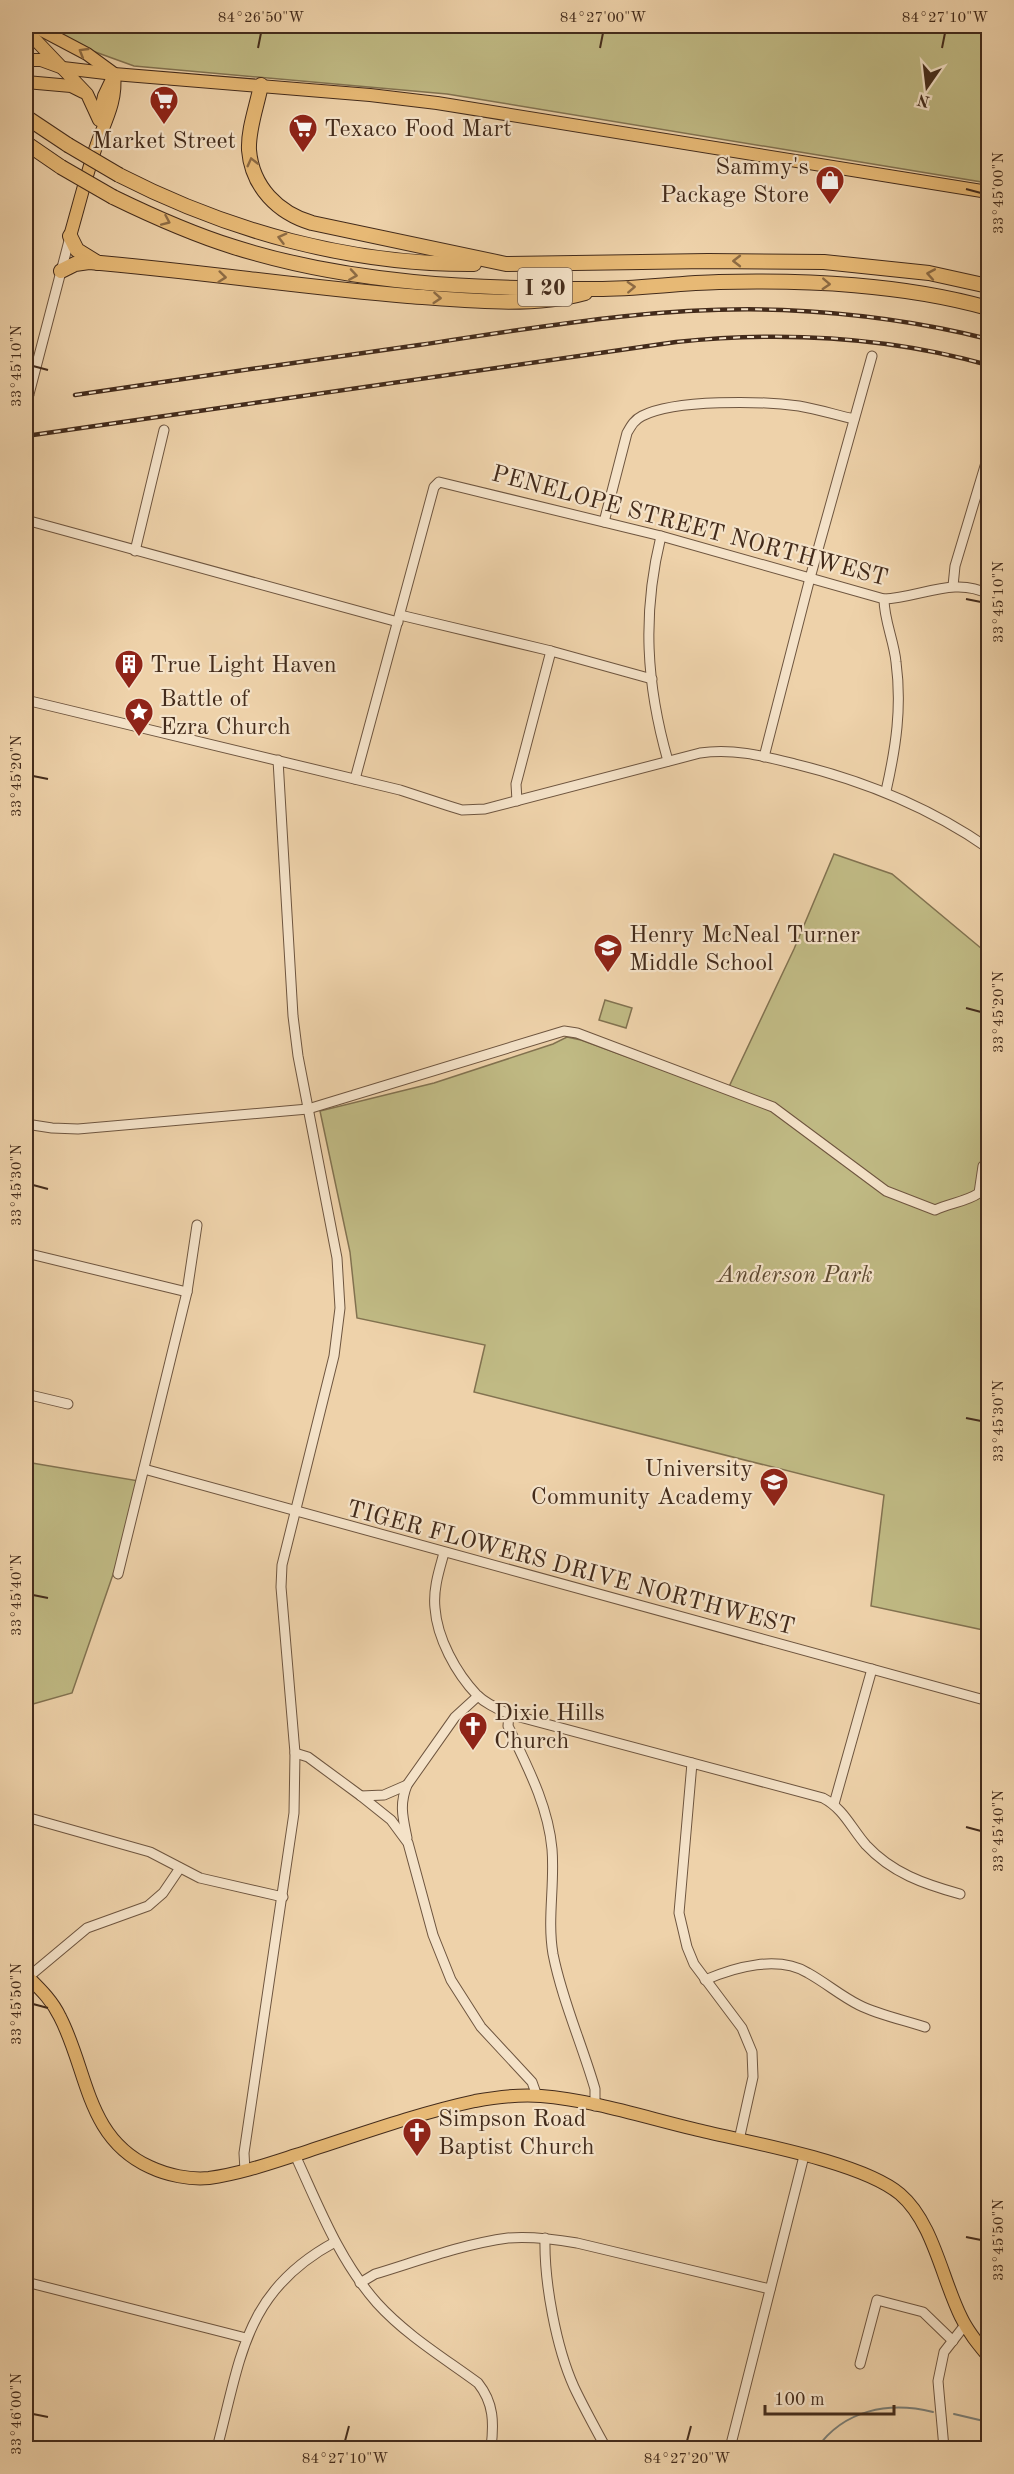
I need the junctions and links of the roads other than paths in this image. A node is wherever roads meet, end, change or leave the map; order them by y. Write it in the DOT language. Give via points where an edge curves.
graph roads {
  1 [pos="34,26"];
  2 [pos="26,30"];
  3 [pos="26,60"];
  4 [pos="63,68"];
  5 [pos="114,74"];
  6 [pos="26,75"];
  7 [pos="26,82"];
  8 [pos="261,85"];
  9 [pos="87,94"];
  10 [pos="26,117"];
  11 [pos="99,120"];
  12 [pos="98,142"];
  13 [pos="26,143"];
  14 [pos="988,192"];
  15 [pos="70,236"];
  16 [pos="98,263"];
  17 [pos="506,264"];
  18 [pos="61,271"];
  19 [pos="988,286"];
  20 [pos="598,289"];
  21 [pos="988,308"];
  22 [pos="872,356"];
  23 [pos="988,404"];
  24 [pos="26,407"];
  25 [pos="988,413"];
  26 [pos="854,419"];
  27 [pos="164,430"];
  28 [pos="988,456"];
  29 [pos="26,520"];
  30 [pos="604,522"];
  31 [pos="661,536"];
  32 [pos="135,551"];
  33 [pos="810,578"];
  34 [pos="953,586"];
  35 [pos="988,594"];
  36 [pos="884,598"];
  37 [pos="399,619"];
  38 [pos="551,651"];
  39 [pos="652,680"];
  40 [pos="26,700"];
  41 [pos="764,756"];
  42 [pos="278,760"];
  43 [pos="668,761"];
  44 [pos="355,779"];
  45 [pos="886,791"];
  46 [pos="517,801"];
  47 [pos="988,849"];
  48 [pos="308,1109"];
  49 [pos="26,1124"];
  50 [pos="988,1162"];
  51 [pos="197,1225"];
  52 [pos="26,1253"];
  53 [pos="187,1292"];
  54 [pos="26,1394"];
  55 [pos="68,1404"];
  56 [pos="144,1469"];
  57 [pos="296,1511"];
  58 [pos="444,1553"];
  59 [pos="118,1574"];
  60 [pos="872,1669"];
  61 [pos="478,1696"];
  62 [pos="988,1701"];
  63 [pos="509,1714"];
  64 [pos="295,1753"];
  65 [pos="692,1763"];
  66 [pos="406,1785"];
  67 [pos="361,1796"];
  68 [pos="834,1804"];
  69 [pos="26,1818"];
  70 [pos="408,1843"];
  71 [pos="180,1868"];
  72 [pos="960,1894"];
  73 [pos="283,1897"];
  74 [pos="26,1977"];
  75 [pos="705,1980"];
  76 [pos="925,2027"];
  77 [pos="537,2096"];
  78 [pos="595,2106"];
  79 [pos="739,2140"];
  80 [pos="295,2156"];
  81 [pos="804,2156"];
  82 [pos="245,2171"];
  83 [pos="545,2238"];
  84 [pos="335,2242"];
  85 [pos="26,2282"];
  86 [pos="360,2283"];
  87 [pos="770,2289"];
  88 [pos="965,2325"];
  89 [pos="246,2338"];
  90 [pos="953,2340"];
  91 [pos="988,2356"];
  92 [pos="860,2364"];
  93 [pos="217,2448"];
  94 [pos="491,2448"];
  95 [pos="606,2448"];
  96 [pos="730,2448"];
  97 [pos="944,2448"];
  5 -- 1 [label="main road, one-way" via="87,54"];
  2 -- 4 [label="main road"];
  3 -- 4 [label="main road" via="41,60"];
  4 -- 5 [label="main road"];
  4 -- 6 [label="main road" via="50,76"];
  4 -- 9 [label="main road"];
  5 -- 8 [label="main road"];
  5 -- 11 [label="main road"];
  5 -- 12 [label="main road" via="116,90"];
  7 -- 9 [label="main road" via="71,87"];
  8 -- 14 [label="main road" via="437,103"];
  17 -- 8 [label="highway, one-way" via="322,226 285,212 261,186 249,150"];
  9 -- 11 [label="main road"];
  17 -- 10 [label="highway, I 20, one-way, bridge" via="409,260 303,244 201,213 118,175"];
  11 -- 12 [label="main road"];
  12 -- 15 [label="main road"];
  13 -- 20 [label="highway, I 20, one-way, bridge" via="113,197 171,224 233,247 321,270 429,283"];
  15 -- 16 [label="highway" via="77,250"];
  15 -- 18 [label="street"];
  16 -- 18 [label="highway" via="82,262"];
  16 -- 20 [label="highway, one-way" via="485,301 562,299"];
  19 -- 17 [label="highway, I 20, one-way" via="929,273 824,262"];
  18 -- 24 [label="street, bridge"];
  20 -- 21 [label="highway, I 20, one-way" via="719,282 811,283 903,291"];
  22 -- 26 [label="street"];
  23 -- 25 [label="street"];
  26 -- 30 [label="street" via="801,407 752,402 699,404 643,415 627,433"];
  26 -- 33 [label="street"];
  27 -- 32 [label="street"];
  28 -- 34 [label="street" via="955,566"];
  29 -- 32 [label="street"];
  30 -- 31 [label="street, PENELOPE STREET NORTHWEST"];
  30 -- 37 [label="street, PENELOPE STREET NORTHWEST" via="439,482 429,503"];
  31 -- 33 [label="street, PENELOPE STREET NORTHWEST"];
  31 -- 39 [label="street" via="648,603"];
  32 -- 37 [label="street"];
  33 -- 36 [label="street, PENELOPE STREET NORTHWEST"];
  33 -- 41 [label="street"];
  34 -- 35 [label="street, PENELOPE STREET NORTHWEST"];
  34 -- 36 [label="street, PENELOPE STREET NORTHWEST"];
  36 -- 45 [label="street" via="900,699 896,748"];
  37 -- 38 [label="street"];
  37 -- 44 [label="street"];
  38 -- 39 [label="street"];
  38 -- 46 [label="street" via="516,784"];
  39 -- 43 [label="street" via="656,719"];
  40 -- 42 [label="street"];
  41 -- 43 [label="street" via="719,750"];
  41 -- 45 [label="street"];
  42 -- 44 [label="street"];
  42 -- 48 [label="street" via="293,1016"];
  43 -- 46 [label="street"];
  44 -- 46 [label="street" via="462,810"];
  45 -- 47 [label="street" via="941,818"];
  48 -- 49 [label="street" via="78,1129"];
  48 -- 50 [label="street" via="564,1031 773,1107 886,1191 935,1210 979,1193 982,1166"];
  48 -- 57 [label="street" via="337,1258 340,1308 334,1356"];
  51 -- 53 [label="street"];
  52 -- 53 [label="street"];
  53 -- 56 [label="street"];
  54 -- 55 [label="street"];
  56 -- 57 [label="street, TIGER FLOWERS DRIVE NORTHWEST"];
  56 -- 59 [label="street"];
  57 -- 58 [label="street, TIGER FLOWERS DRIVE NORTHWEST"];
  57 -- 64 [label="street" via="282,1565 281,1587"];
  58 -- 60 [label="street, TIGER FLOWERS DRIVE NORTHWEST"];
  58 -- 61 [label="street" via="435,1590 437,1624 444,1644"];
  60 -- 62 [label="street, TIGER FLOWERS DRIVE NORTHWEST"];
  60 -- 68 [label="street"];
  61 -- 63 [label="street"];
  61 -- 66 [label="street" via="455,1717"];
  63 -- 65 [label="street"];
  63 -- 78 [label="street" via="508,1726 549,1823 553,1953 595,2089"];
  64 -- 67 [label="street" via="308,1757"];
  64 -- 73 [label="street" via="294,1814"];
  65 -- 68 [label="street"];
  65 -- 75 [label="street" via="679,1913 687,1947"];
  66 -- 67 [label="street" via="384,1795"];
  66 -- 70 [label="street" via="401,1810"];
  67 -- 70 [label="street" via="391,1820"];
  68 -- 72 [label="street" via="888,1866 918,1882"];
  69 -- 71 [label="street" via="150,1852"];
  70 -- 77 [label="street" via="433,1935 451,1980 482,2027 532,2082"];
  71 -- 73 [label="street" via="200,1878"];
  71 -- 74 [label="street" via="163,1893 148,1906 87,1928"];
  73 -- 82 [label="street" via="244,2153"];
  74 -- 82 [label="main road" via="59,2015 95,2112 123,2149 151,2167 188,2177"];
  75 -- 76 [label="street" via="743,1968 791,1966 862,2006"];
  75 -- 79 [label="street" via="742,2028 752,2052 753,2077"];
  77 -- 78 [label="main road"];
  77 -- 80 [label="main road" via="505,2096 474,2102"];
  78 -- 79 [label="main road"];
  79 -- 81 [label="main road"];
  80 -- 82 [label="main road"];
  80 -- 84 [label="street"];
  81 -- 87 [label="street"];
  81 -- 88 [label="main road" via="882,2182 910,2203 920,2217"];
  83 -- 86 [label="street" via="510,2238 476,2244 375,2274"];
  83 -- 87 [label="street"];
  83 -- 95 [label="street" via="562,2356"];
  84 -- 86 [label="street"];
  84 -- 89 [label="street" via="315,2252 279,2283 260,2308"];
  85 -- 89 [label="street"];
  86 -- 94 [label="street" via="399,2324 486,2393 494,2426"];
  87 -- 96 [label="street"];
  88 -- 90 [label="street"];
  88 -- 91 [label="main road"];
  89 -- 93 [label="street"];
  90 -- 92 [label="street" via="923,2312 877,2300"];
  90 -- 97 [label="street" via="944,2352 938,2381"];
}
